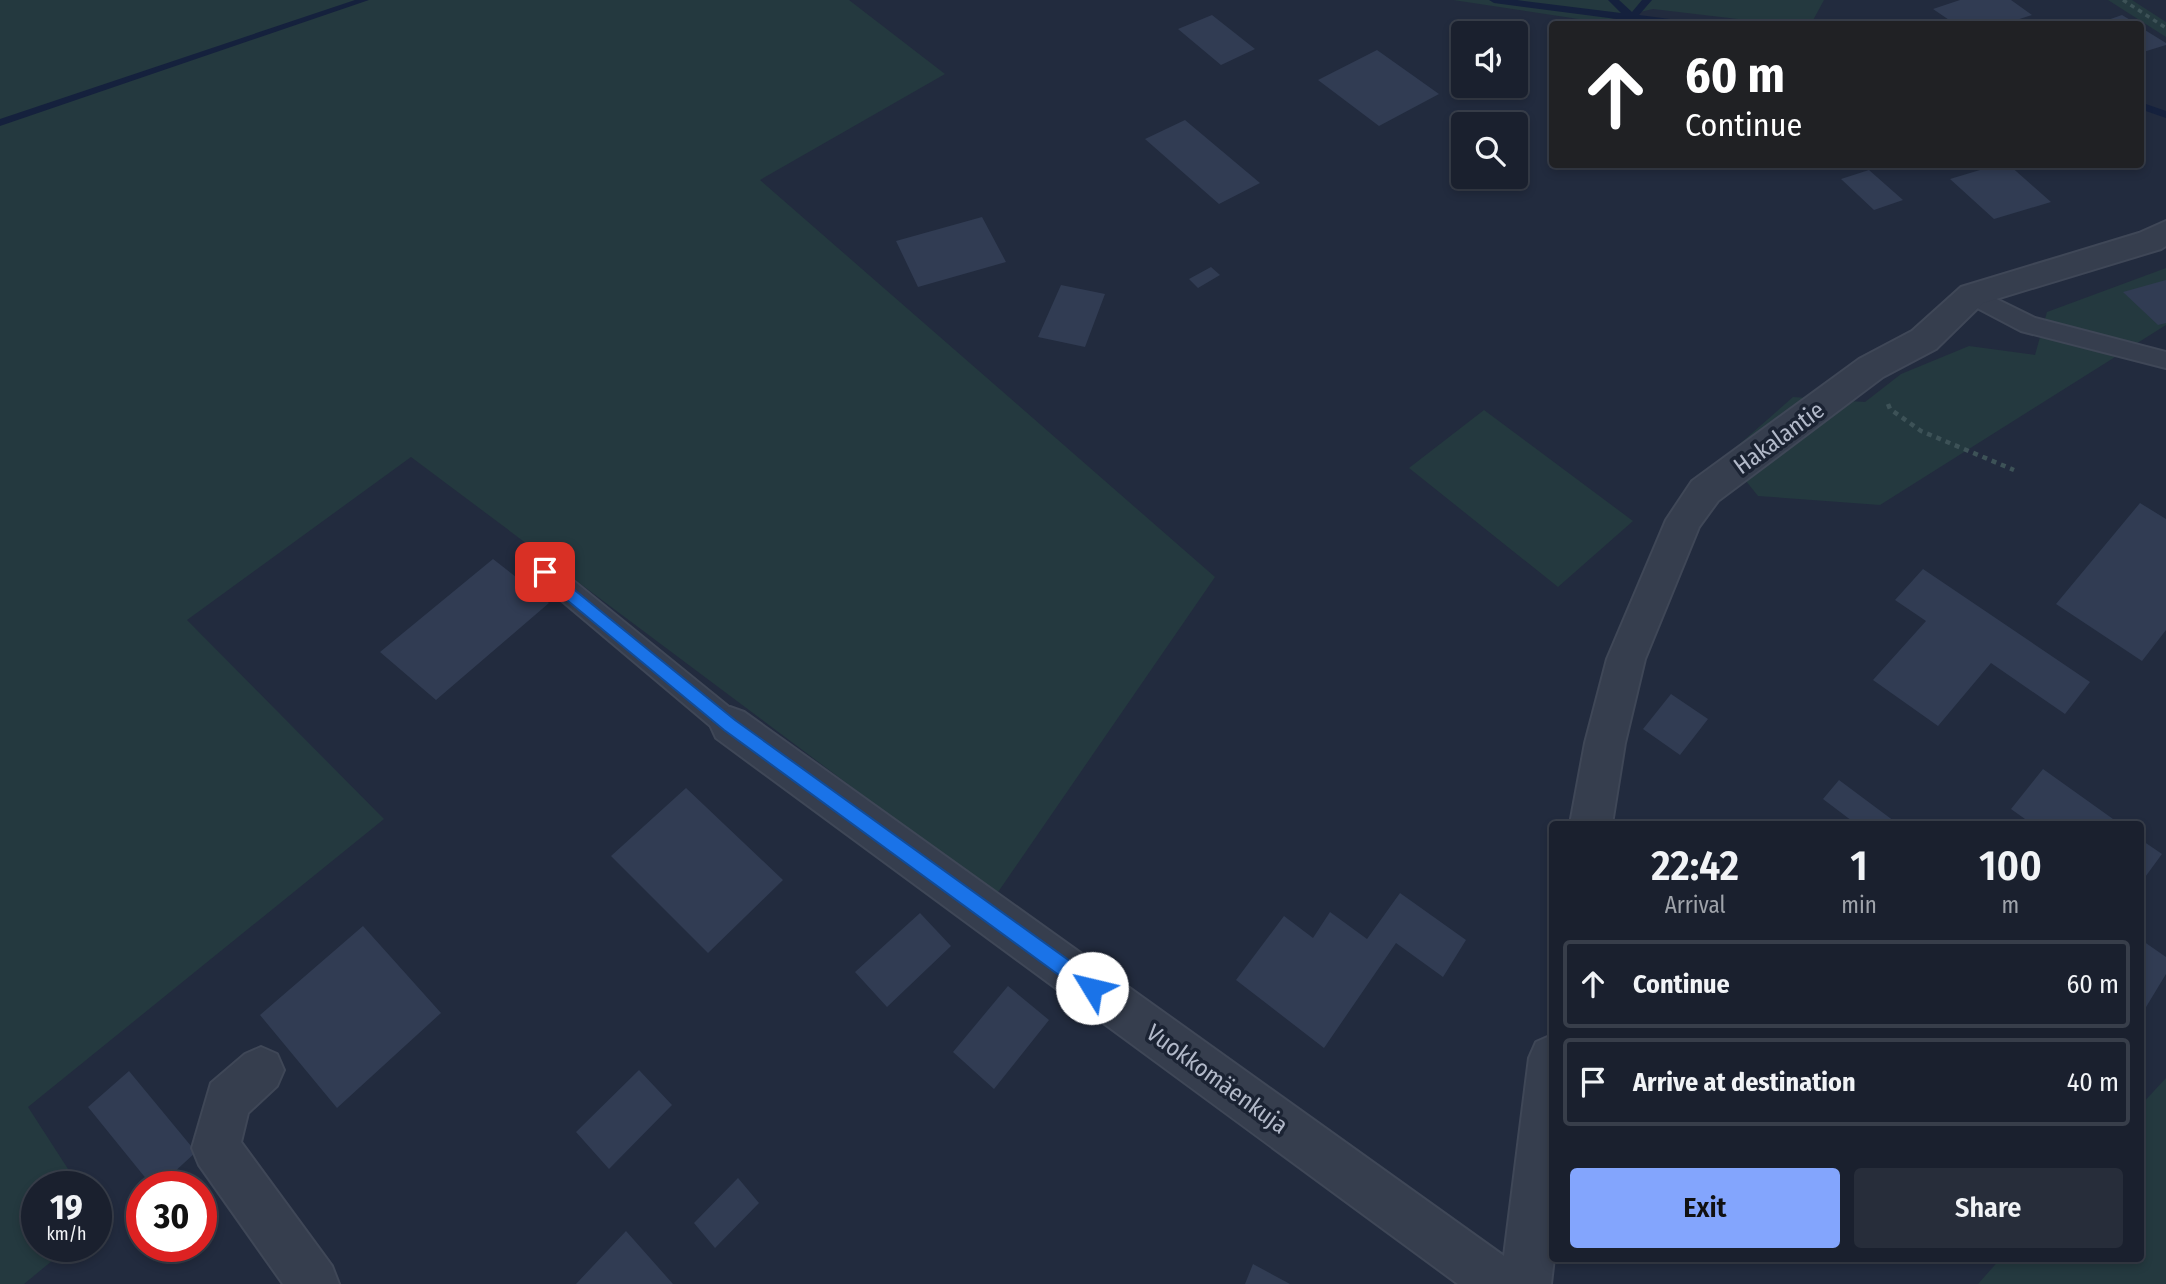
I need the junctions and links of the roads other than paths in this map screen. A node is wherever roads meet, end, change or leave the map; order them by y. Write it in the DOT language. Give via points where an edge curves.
graph roads {
  1 [pos="2166,232"];
  2 [pos="1972,295"];
  3 [pos="2166,360"];
  4 [pos="545,572"];
  5 [pos="730,725"];
  6 [pos="1592,821"];
  7 [pos="261,1070"];
  8 [pos="1549,1084"];
  9 [pos="314,1284"];
  10 [pos="1500,1284"];
  11 [pos="1526,1284"];
  1 -- 2 [label="street, Hakalantie" via="2150,242"];
  2 -- 3 [label="lane" via="2029,325"];
  2 -- 6 [label="street, Hakalantie" via="1924,340 1871,368 1705,491 1684,520 1618,683"];
  4 -- 5 [label="lane"];
  5 -- 10 [label="street, Vuokkomäenkuja"];
  7 -- 9 [label="street" via="228,1100 216,1148"];
  8 -- 11 [label="street"];
}
